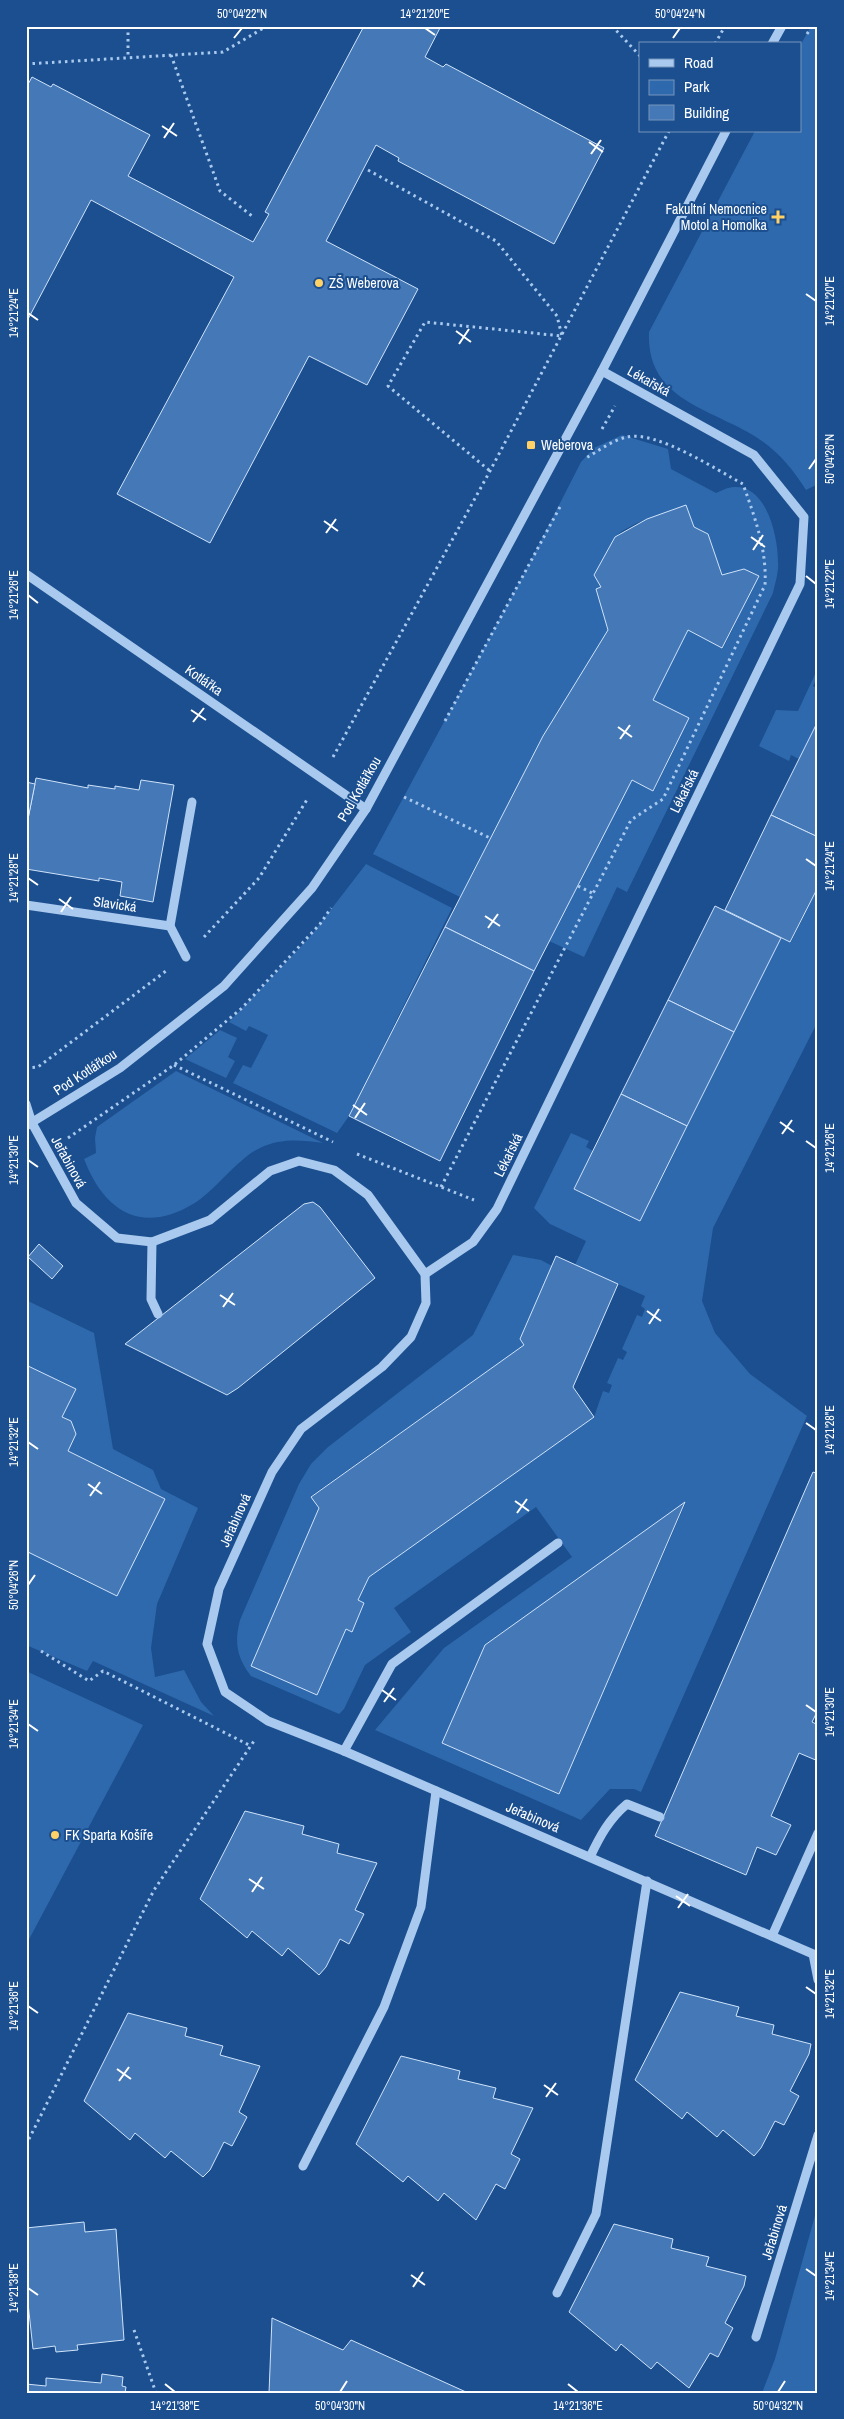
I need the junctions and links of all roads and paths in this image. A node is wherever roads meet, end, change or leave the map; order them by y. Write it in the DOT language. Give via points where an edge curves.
graph roads {
  1 [pos="128,26"];
  2 [pos="267,26"];
  3 [pos="612,26"];
  4 [pos="725,26"];
  5 [pos="782,26"];
  6 [pos="716,42"];
  7 [pos="773,42"];
  8 [pos="171,55"];
  9 [pos="639,55"];
  10 [pos="128,58"];
  11 [pos="26,64"];
  12 [pos="668,132"];
  13 [pos="725,132"];
  14 [pos="368,170"];
  15 [pos="252,216"];
  16 [pos="562,336"];
  17 [pos="602,371"];
  18 [pos="586,458"];
  19 [pos="490,471"];
  20 [pos="26,574"];
  21 [pos="321,778"];
  22 [pos="404,797"];
  23 [pos="192,802"];
  24 [pos="366,809"];
  25 [pos="490,838"];
  26 [pos="578,886"];
  27 [pos="592,893"];
  28 [pos="26,905"];
  29 [pos="170,926"];
  30 [pos="186,957"];
  31 [pos="174,1065"];
  32 [pos="26,1068"];
  33 [pos="26,1104"];
  34 [pos="29,1124"];
  35 [pos="342,1146"];
  36 [pos="351,1151"];
  37 [pos="441,1187"];
  38 [pos="497,1209"];
  39 [pos="152,1242"];
  40 [pos="425,1274"];
  41 [pos="158,1314"];
  42 [pos="558,1543"];
  43 [pos="41,1651"];
  44 [pos="268,1721"];
  45 [pos="251,1746"];
  46 [pos="344,1751"];
  47 [pos="436,1791"];
  48 [pos="660,1817"];
  49 [pos="818,1833"];
  50 [pos="590,1857"];
  51 [pos="647,1882"];
  52 [pos="772,1936"];
  53 [pos="818,1980"];
  54 [pos="818,2135"];
  55 [pos="26,2145"];
  56 [pos="303,2166"];
  57 [pos="557,2293"];
  58 [pos="134,2330"];
  59 [pos="756,2337"];
  60 [pos="156,2393"];
  1 -- 10 [label="path"];
  2 -- 8 [label="path" via="223,52"];
  3 -- 9 [label="path"];
  4 -- 6 [label="path"];
  5 -- 7 [label="street"];
  8 -- 10 [label="path"];
  8 -- 15 [label="path" via="220,191"];
  10 -- 11 [label="path"];
  12 -- 16 [label="path"];
  13 -- 17 [label="street"];
  14 -- 16 [label="path" via="496,241 557,316"];
  16 -- 19 [label="path"];
  16 -- 19 [label="path" via="425,322 388,386"];
  17 -- 24 [label="street, Pod Kotlářkou"];
  17 -- 38 [label="street, Lékařská" via="754,455 804,517 800,584"];
  18 -- 27 [label="path" via="627,436 644,436 675,448 744,484 766,564 765,586 663,798 631,820"];
  19 -- 21 [label="path"];
  20 -- 21 [label="street, Kotlářka"];
  21 -- 24 [label="street, Kotlářka"];
  21 -- 30 [label="path" via="259,878"];
  22 -- 25 [label="path"];
  23 -- 29 [label="street"];
  24 -- 34 [label="street, Pod Kotlářkou" via="312,888 224,986 120,1068"];
  26 -- 27 [label="path"];
  27 -- 37 [label="path"];
  28 -- 29 [label="street, Slavická"];
  29 -- 30 [label="street"];
  30 -- 32 [label="path" via="38,1067"];
  31 -- 35 [label="path"];
  33 -- 34 [label="street"];
  34 -- 39 [label="street, Jeřabinová" via="76,1203 117,1238"];
  36 -- 37 [label="path"];
  37 -- 38 [label="path"];
  38 -- 40 [label="street, Lékařská" via="473,1242"];
  39 -- 40 [label="street, Jeřabinová" via="210,1220 270,1171 299,1161 334,1170 368,1194"];
  39 -- 41 [label="street" via="151,1299"];
  40 -- 44 [label="street, Jeřabinová" via="426,1303 411,1337 382,1367 301,1429 272,1472 219,1589 207,1644 225,1692"];
  42 -- 46 [label="street" via="392,1664"];
  43 -- 45 [label="path" via="89,1681 102,1671"];
  44 -- 45 [label="path"];
  44 -- 46 [label="street, Jeřabinová"];
  45 -- 55 [label="path" via="154,1890"];
  46 -- 47 [label="street, Jeřabinová"];
  47 -- 50 [label="street, Jeřabinová"];
  47 -- 56 [label="street" via="421,1906 384,2007"];
  48 -- 50 [label="street" via="627,1804 601,1832"];
  49 -- 52 [label="street"];
  50 -- 51 [label="street, Jeřabinová"];
  51 -- 52 [label="street, Jeřabinová"];
  51 -- 57 [label="street" via="596,2214"];
  52 -- 53 [label="street, Jeřabinová" via="813,1954"];
  54 -- 59 [label="street, Jeřabinová"];
  58 -- 60 [label="path"];
}
